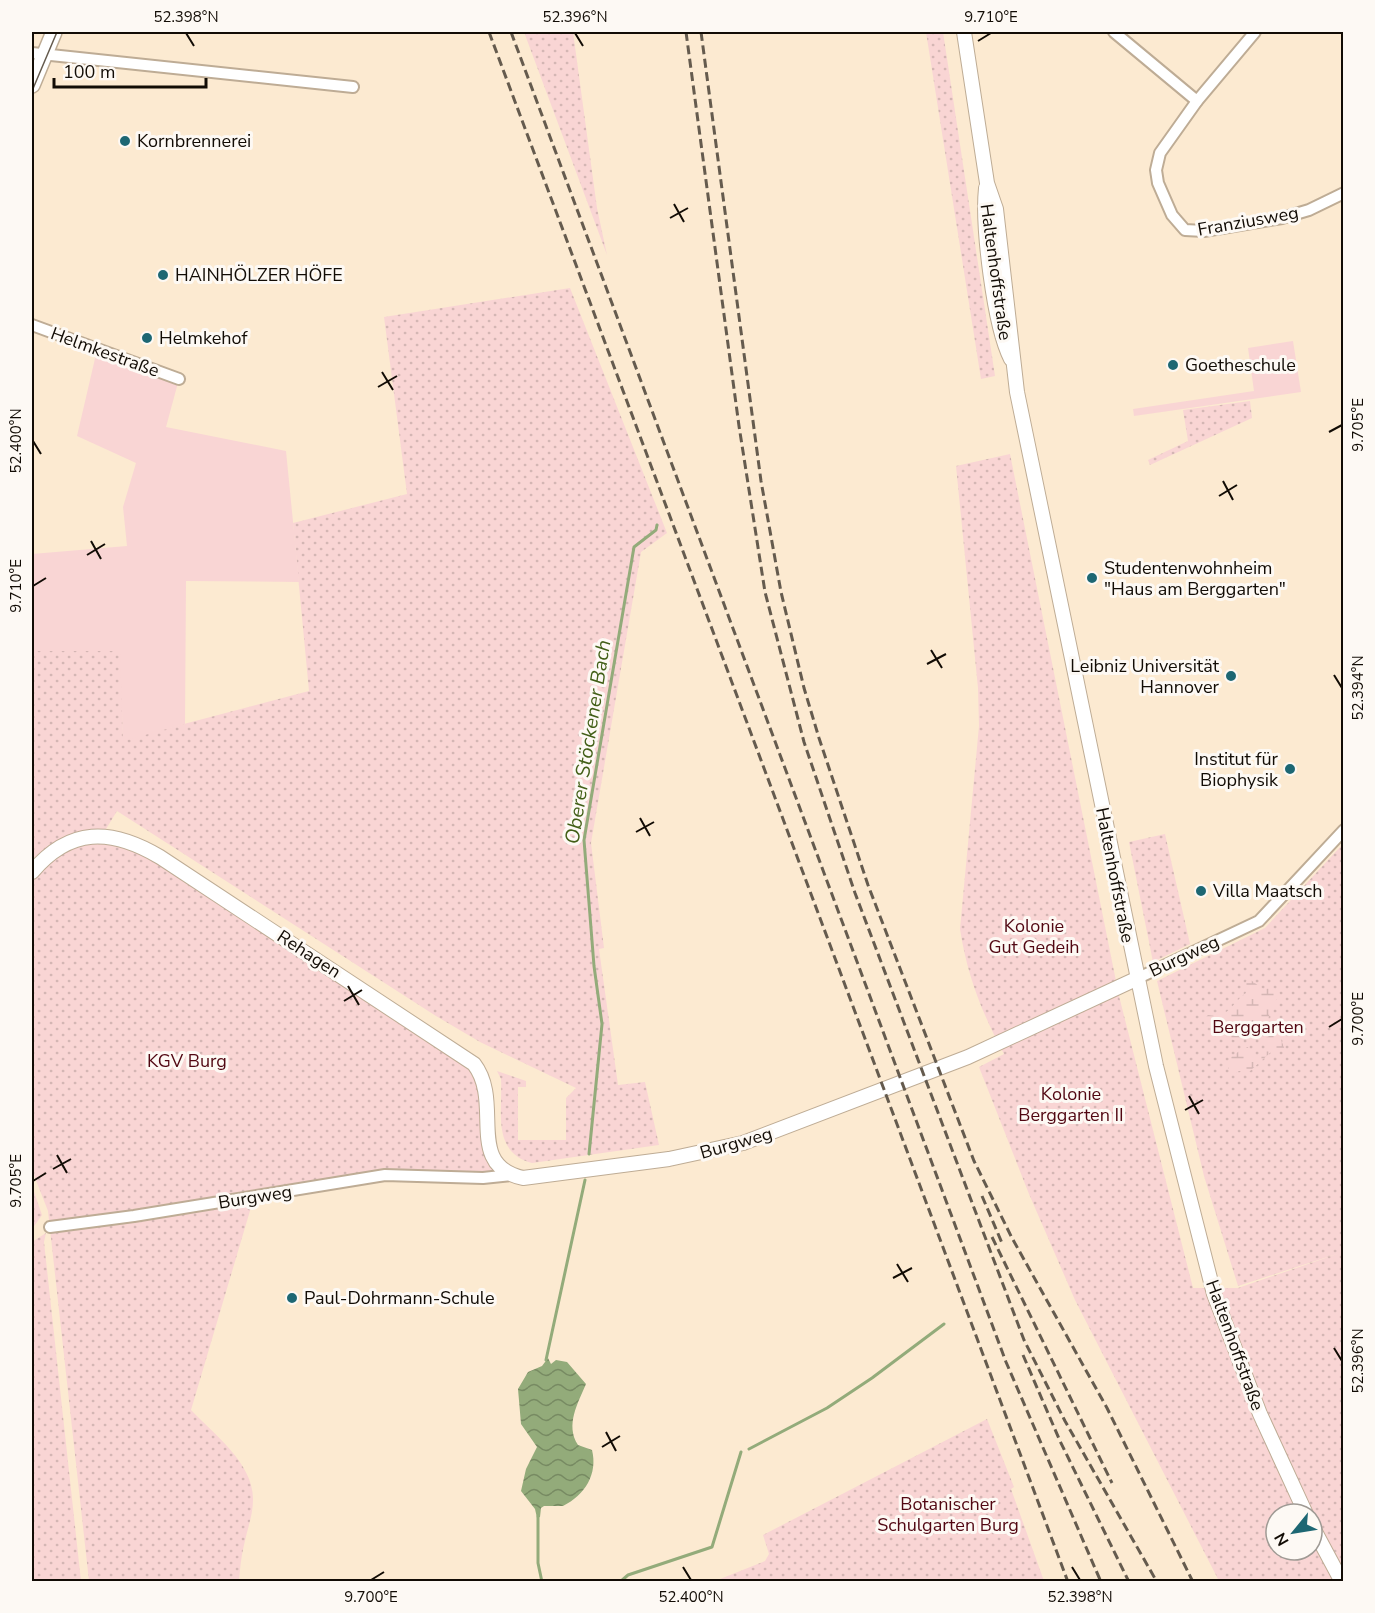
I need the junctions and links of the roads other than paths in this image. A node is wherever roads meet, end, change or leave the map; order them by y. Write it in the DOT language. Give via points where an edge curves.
graph roads {
  1 [pos="54,32"];
  2 [pos="964,32"];
  3 [pos="1114,32"];
  4 [pos="1255,32"];
  5 [pos="41,54"];
  6 [pos="32,85"];
  7 [pos="353,87"];
  8 [pos="1197,102"];
  9 [pos="1344,193"];
  10 [pos="32,325"];
  11 [pos="179,379"];
  12 [pos="1344,830"];
  13 [pos="32,872"];
  14 [pos="1136,979"];
  15 [pos="511,1175"];
  16 [pos="50,1227"];
  17 [pos="1300,1502"];
  18 [pos="1324,1548"];
  19 [pos="1342,1581"];
  1 -- 5 [label="main road"];
  2 -- 14 [label="street, Haltenhoffstraße" via="987,183 996,209 1013,341 1011,359"];
  3 -- 8 [label="street"];
  4 -- 8 [label="street"];
  5 -- 6 [label="main road"];
  5 -- 7 [label="street"];
  8 -- 9 [label="street, Franziusweg" via="1161,153 1156,170 1172,215 1185,230 1204,231 1282,218"];
  10 -- 11 [label="street, Helmkestraße"];
  12 -- 14 [label="street, Burgweg" via="1259,921"];
  13 -- 15 [label="street, Rehagen" via="55,848 92,836 120,838 160,857 474,1064 482,1074 488,1095 488,1144 495,1162"];
  14 -- 15 [label="street, Burgweg" via="968,1057 743,1143 703,1154 610,1167 534,1177"];
  14 -- 17 [label="street, Haltenhoffstraße" via="1214,1294 1260,1414"];
  15 -- 16 [label="street, Burgweg" via="385,1175"];
  18 -- 19 [label="street"];
}
